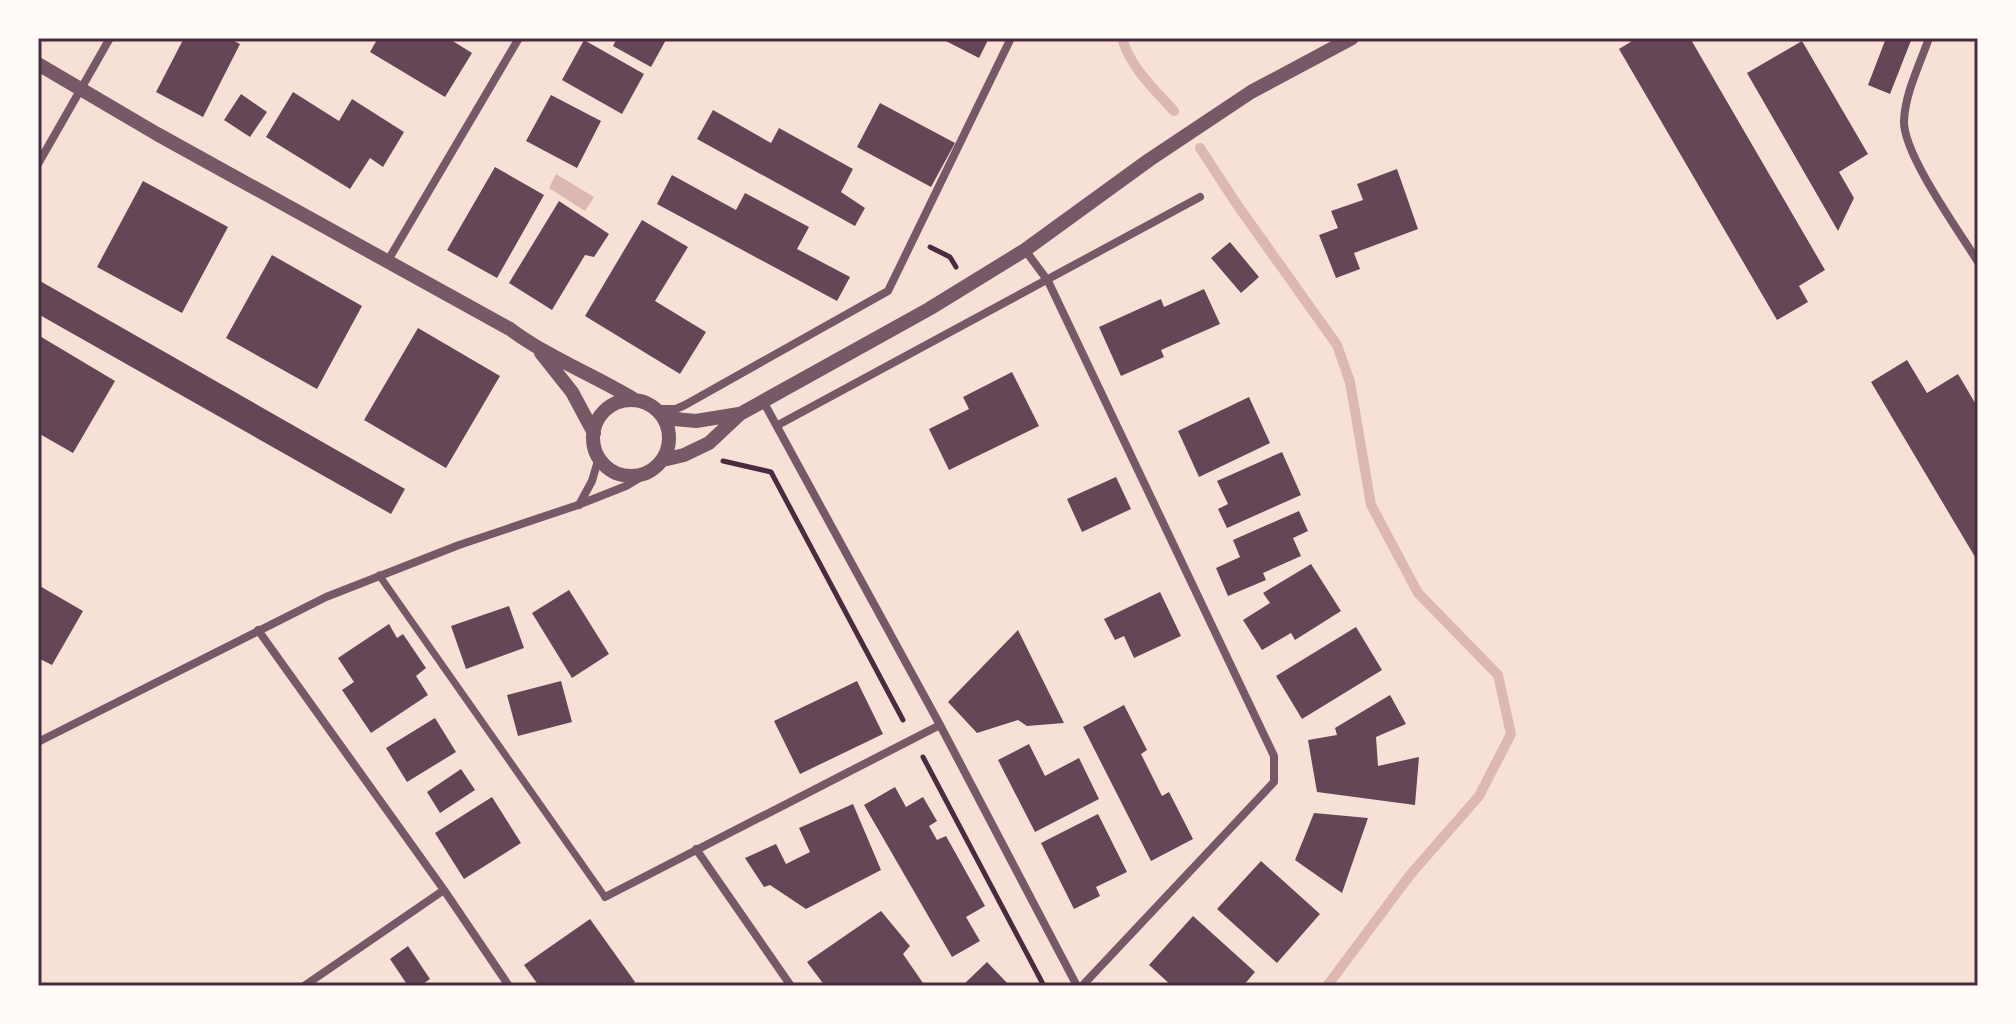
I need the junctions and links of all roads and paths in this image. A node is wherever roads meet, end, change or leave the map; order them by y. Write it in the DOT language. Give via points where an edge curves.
graph roads {
  1 [pos="110,38"];
  2 [pos="519,38"];
  3 [pos="1011,38"];
  4 [pos="1352,38"];
  5 [pos="1929,38"];
  6 [pos="38,64"];
  7 [pos="81,89"];
  8 [pos="38,164"];
  9 [pos="1200,197"];
  10 [pos="1025,250"];
  11 [pos="387,262"];
  12 [pos="1978,262"];
  13 [pos="1048,281"];
  14 [pos="538,350"];
  15 [pos="635,400"];
  16 [pos="763,401"];
  17 [pos="660,414"];
  18 [pos="740,414"];
  19 [pos="778,425"];
  20 [pos="594,433"];
  21 [pos="709,443"];
  22 [pos="599,457"];
  23 [pos="663,460"];
  24 [pos="646,474"];
  25 [pos="578,505"];
  26 [pos="379,575"];
  27 [pos="258,630"];
  28 [pos="940,725"];
  29 [pos="913,739"];
  30 [pos="38,742"];
  31 [pos="696,849"];
  32 [pos="444,890"];
  33 [pos="605,897"];
  34 [pos="304,986"];
  35 [pos="509,986"];
  36 [pos="791,986"];
  37 [pos="1044,986"];
  38 [pos="1079,986"];
  1 -- 7 [label="street"];
  2 -- 11 [label="street"];
  3 -- 17 [label="street" via="888,291"];
  4 -- 10 [label="street" via="1251,92"];
  5 -- 12 [label="street" via="1904,123 1910,150"];
  6 -- 7 [label="street"];
  7 -- 8 [label="street"];
  7 -- 11 [label="street"];
  9 -- 13 [label="street"];
  10 -- 13 [label="street"];
  10 -- 16 [label="street"];
  11 -- 14 [label="street" via="510,329"];
  13 -- 19 [label="street"];
  13 -- 38 [label="street" via="1274,756 1274,782"];
  14 -- 15 [label="street"];
  14 -- 20 [label="street" via="572,392"];
  15 -- 17 [label="street"];
  15 -- 20 [label="street" via="608,408"];
  16 -- 18 [label="street"];
  16 -- 19 [label="street"];
  17 -- 18 [label="street" via="696,421"];
  17 -- 23 [label="street" via="669,435"];
  18 -- 21 [label="street"];
  19 -- 28 [label="street"];
  20 -- 22 [label="street"];
  21 -- 23 [label="street"];
  21 -- 29 [label="path" via="719,460 771,472"];
  22 -- 24 [label="street" via="619,474"];
  22 -- 25 [label="street"];
  23 -- 24 [label="street"];
  24 -- 25 [label="street"];
  25 -- 26 [label="street"];
  26 -- 27 [label="street"];
  26 -- 33 [label="street"];
  27 -- 30 [label="street"];
  27 -- 32 [label="street"];
  28 -- 29 [label="street"];
  28 -- 38 [label="street"];
  29 -- 31 [label="street"];
  29 -- 37 [label="path"];
  31 -- 33 [label="street"];
  31 -- 36 [label="street"];
  32 -- 34 [label="street"];
  32 -- 35 [label="street"];
}
